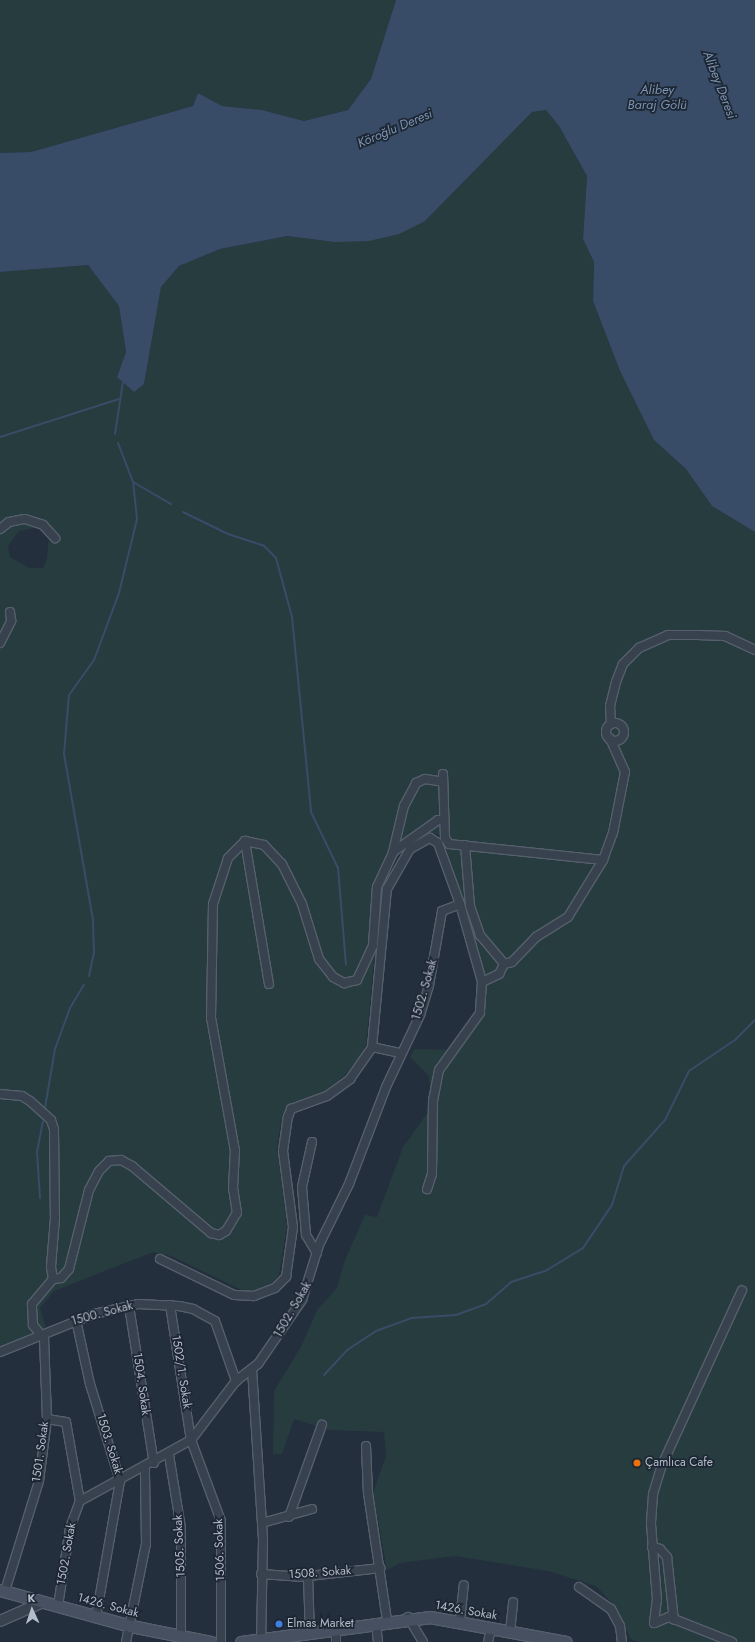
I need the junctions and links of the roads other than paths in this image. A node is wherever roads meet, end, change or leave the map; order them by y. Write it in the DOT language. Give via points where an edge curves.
graph roads {
  1 [pos="0,529"];
  2 [pos="55,538"];
  3 [pos="10,612"];
  4 [pos="0,643"];
  5 [pos="755,650"];
  6 [pos="611,724"];
  7 [pos="610,738"];
  8 [pos="444,820"];
  9 [pos="245,841"];
  10 [pos="466,846"];
  11 [pos="393,852"];
  12 [pos="603,860"];
  13 [pos="460,904"];
  14 [pos="504,964"];
  15 [pos="482,982"];
  16 [pos="269,984"];
  17 [pos="372,1047"];
  18 [pos="402,1053"];
  19 [pos="0,1094"];
  20 [pos="312,1142"];
  21 [pos="427,1189"];
  22 [pos="293,1227"];
  23 [pos="306,1236"];
  24 [pos="317,1253"];
  25 [pos="160,1259"];
  26 [pos="54,1279"];
  27 [pos="742,1290"];
  28 [pos="170,1305"];
  29 [pos="129,1306"];
  30 [pos="76,1320"];
  31 [pos="40,1333"];
  32 [pos="0,1352"];
  33 [pos="252,1369"];
  34 [pos="236,1381"];
  35 [pos="47,1419"];
  36 [pos="322,1425"];
  37 [pos="191,1440"];
  38 [pos="366,1446"];
  39 [pos="169,1455"];
  40 [pos="154,1463"];
  41 [pos="145,1468"];
  42 [pos="120,1481"];
  43 [pos="80,1501"];
  44 [pos="312,1510"];
  45 [pos="289,1517"];
  46 [pos="262,1522"];
  47 [pos="652,1547"];
  48 [pos="380,1568"];
  49 [pos="261,1574"];
  50 [pos="308,1576"];
  51 [pos="464,1585"];
  52 [pos="579,1587"];
  53 [pos="2,1590"];
  54 [pos="43,1602"];
  55 [pos="513,1602"];
  56 [pos="58,1606"];
  57 [pos="96,1617"];
  58 [pos="408,1617"];
  59 [pos="674,1620"];
  60 [pos="0,1621"];
  61 [pos="460,1621"];
  62 [pos="382,1622"];
  63 [pos="131,1626"];
  64 [pos="491,1629"];
  65 [pos="510,1632"];
  66 [pos="310,1635"];
  67 [pos="181,1637"];
  68 [pos="336,1637"];
  69 [pos="291,1640"];
  70 [pos="252,1641"];
  71 [pos="126,1642"];
  72 [pos="211,1642"];
  73 [pos="221,1642"];
  74 [pos="378,1642"];
  75 [pos="423,1642"];
  76 [pos="488,1642"];
  77 [pos="566,1642"];
  78 [pos="622,1642"];
  79 [pos="732,1642"];
  1 -- 2 [label="street" via="9,522 25,519 44,525"];
  3 -- 4 [label="street" via="11,621"];
  5 -- 6 [label="street" via="725,636 668,635 639,648 623,664 616,682 610,706"];
  6 -- 7 [label="street" via="606,731"];
  6 -- 7 [label="street" via="620,724 624,732 618,740"];
  7 -- 12 [label="street" via="625,772 617,820"];
  8 -- 10 [label="street" via="446,841"];
  8 -- 11 [label="street" via="438,820"];
  8 -- 11 [label="street" via="443,778 425,779 416,783 404,806"];
  9 -- 11 [label="street" via="264,845 282,864 302,904 319,959 333,977 344,983 357,980 366,965 373,945 376,886"];
  9 -- 16 [label="street"];
  9 -- 26 [label="street, 1501. Sokak" via="228,858 213,904 210,985 211,1018 235,1151 232,1182 237,1213 226,1231 219,1235 211,1233 151,1179 121,1160 109,1161 99,1171 89,1190 69,1269 61,1278"];
  10 -- 12 [label="street"];
  10 -- 14 [label="street" via="470,906 477,928 492,954"];
  12 -- 14 [label="street" via="568,917 536,937 512,962"];
  13 -- 15 [label="street"];
  13 -- 17 [label="street" via="438,843 430,838 420,841 395,870 387,889"];
  13 -- 18 [label="street, 1502. Sokak" via="442,911 429,985"];
  14 -- 15 [label="street" via="499,974"];
  15 -- 21 [label="street" via="480,1013 439,1070 433,1100 432,1174"];
  17 -- 18 [label="street"];
  17 -- 22 [label="street" via="350,1078 327,1096 291,1109 284,1129 284,1151"];
  18 -- 24 [label="street, 1502. Sokak" via="349,1184"];
  19 -- 26 [label="street" via="22,1096 30,1101 51,1120 54,1129 55,1218 51,1267"];
  20 -- 23 [label="street" via="302,1187 307,1213"];
  22 -- 23 [label="street"];
  22 -- 25 [label="street" via="286,1277 275,1288 254,1296 234,1295"];
  23 -- 24 [label="street"];
  24 -- 33 [label="street, 1502. Sokak" via="302,1300"];
  26 -- 31 [label="street, 1501. Sokak" via="32,1304 33,1325"];
  27 -- 47 [label="street" via="662,1465 653,1494"];
  28 -- 29 [label="street, 1500. Sokak"];
  28 -- 34 [label="street, 1500. Sokak" via="194,1309 215,1321"];
  28 -- 37 [label="street, 1502/1. Sokak"];
  29 -- 30 [label="street, 1500. Sokak"];
  29 -- 40 [label="street, 1504. Sokak"];
  30 -- 31 [label="street, 1500. Sokak"];
  30 -- 42 [label="street, 1503. Sokak" via="90,1384"];
  31 -- 32 [label="street, 1500. Sokak"];
  31 -- 35 [label="street, 1501. Sokak" via="44,1339"];
  33 -- 34 [label="street, 1502. Sokak"];
  33 -- 46 [label="street"];
  34 -- 37 [label="street, 1502. Sokak"];
  35 -- 43 [label="street" via="66,1422"];
  35 -- 53 [label="street, 1501. Sokak" via="39,1481"];
  36 -- 45 [label="street"];
  37 -- 39 [label="street, 1502. Sokak"];
  37 -- 73 [label="street, 1506. Sokak" via="221,1521"];
  38 -- 48 [label="street" via="368,1493"];
  39 -- 40 [label="street, 1502. Sokak"];
  39 -- 67 [label="street, 1505. Sokak" via="181,1528"];
  40 -- 41 [label="street, 1502. Sokak"];
  41 -- 42 [label="street, 1502. Sokak"];
  41 -- 63 [label="street" via="146,1544"];
  42 -- 43 [label="street, 1502. Sokak"];
  42 -- 57 [label="street, 1503. Sokak"];
  43 -- 56 [label="street, 1502. Sokak" via="70,1528"];
  44 -- 45 [label="street"];
  45 -- 46 [label="street"];
  46 -- 49 [label="street"];
  47 -- 59 [label="street" via="660,1549 667,1557"];
  47 -- 59 [label="street" via="657,1600 654,1623 662,1618"];
  48 -- 50 [label="street, 1508. Sokak"];
  48 -- 62 [label="street"];
  49 -- 50 [label="street, 1508. Sokak"];
  49 -- 70 [label="street"];
  50 -- 66 [label="street"];
  51 -- 61 [label="street"];
  52 -- 78 [label="street" via="610,1609 620,1626"];
  53 -- 54 [label="main road, 1426. Sokak"];
  54 -- 56 [label="main road, 1426. Sokak"];
  54 -- 60 [label="street"];
  55 -- 65 [label="street"];
  56 -- 57 [label="main road, 1426. Sokak"];
  57 -- 63 [label="main road, 1426. Sokak"];
  58 -- 61 [label="main road, 1426. Sokak"];
  58 -- 62 [label="main road, 1426. Sokak"];
  58 -- 75 [label="street"];
  59 -- 79 [label="street"];
  61 -- 64 [label="main road, 1426. Sokak"];
  62 -- 68 [label="main road, 1426. Sokak"];
  62 -- 74 [label="street"];
  63 -- 67 [label="main road, 1426. Sokak"];
  63 -- 71 [label="street"];
  64 -- 65 [label="main road, 1426. Sokak"];
  64 -- 76 [label="street"];
  65 -- 77 [label="main road, 1426. Sokak"];
  66 -- 68 [label="main road, 1426. Sokak"];
  66 -- 69 [label="main road, 1426. Sokak"];
  67 -- 72 [label="main road, 1426. Sokak"];
  69 -- 70 [label="main road, 1426. Sokak"];
}
